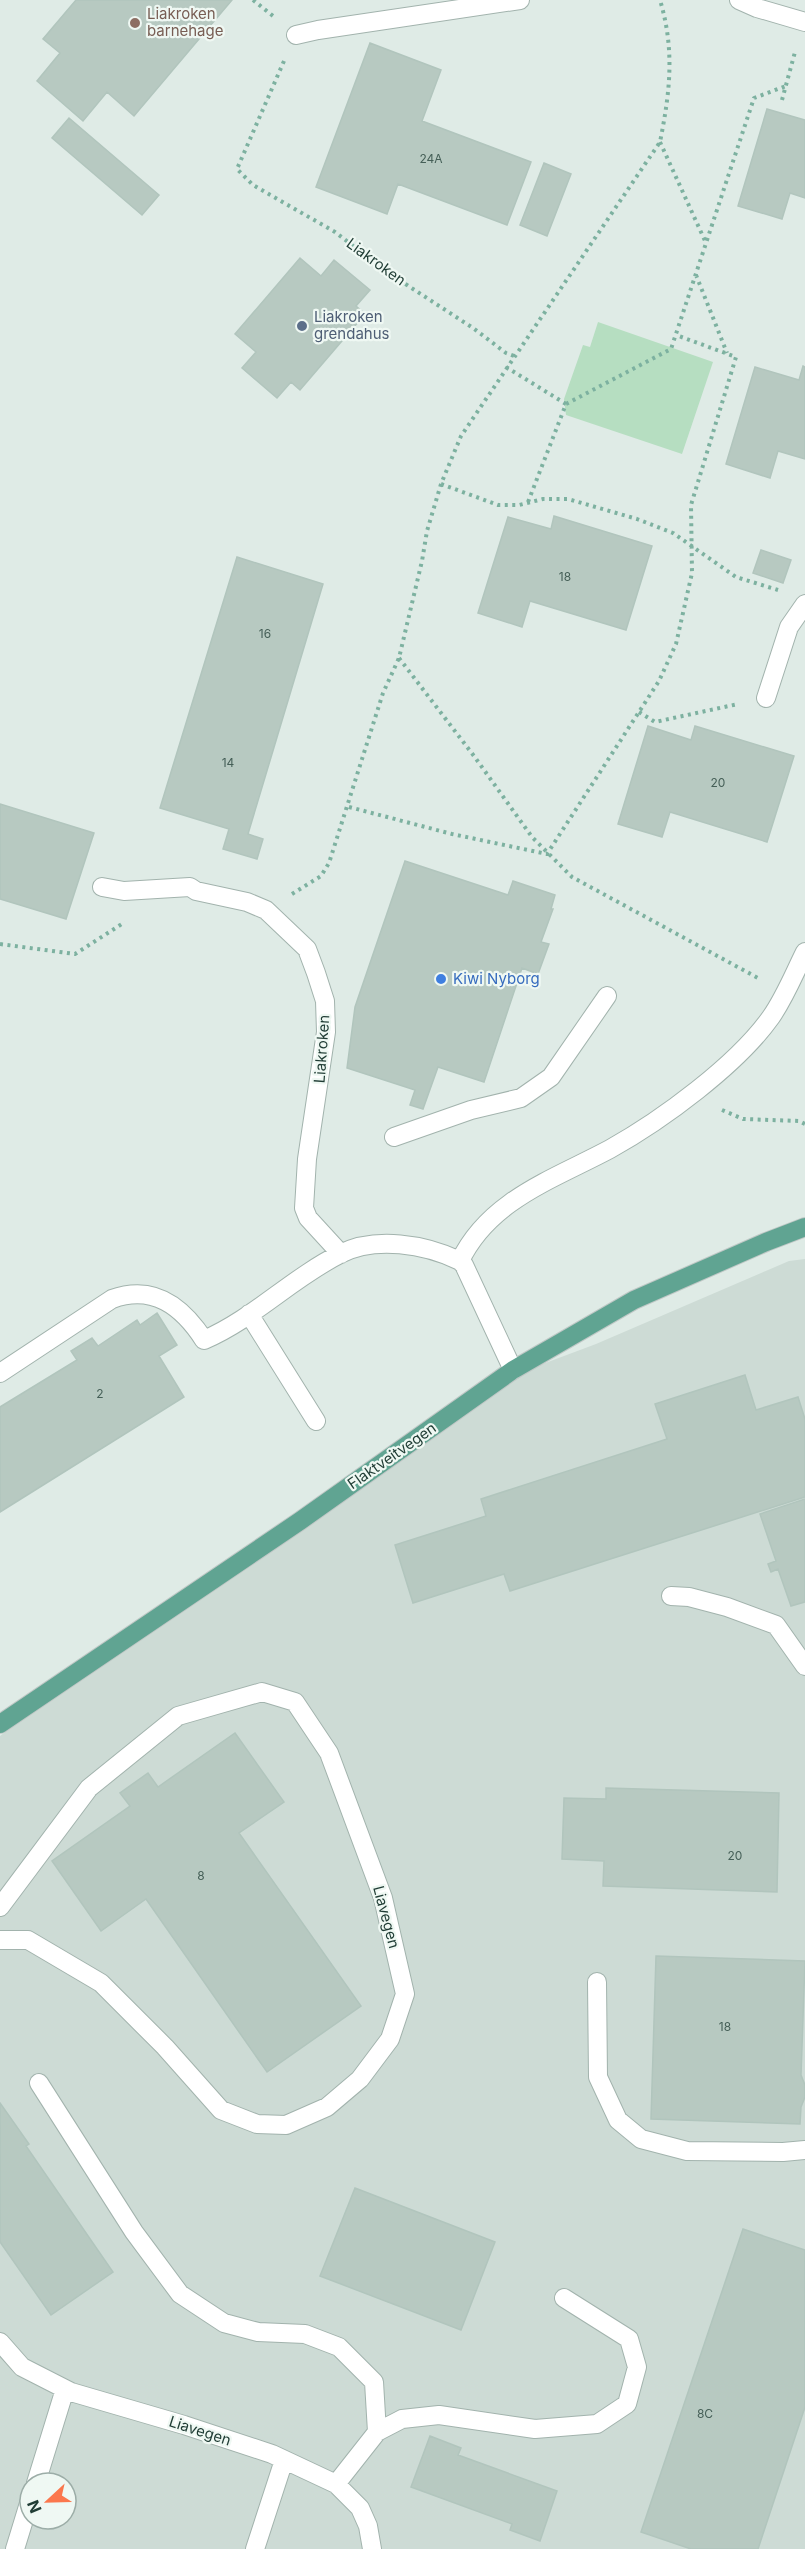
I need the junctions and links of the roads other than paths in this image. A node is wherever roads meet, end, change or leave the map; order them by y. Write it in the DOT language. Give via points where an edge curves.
graph roads {
  1 [pos="520,0"];
  2 [pos="739,0"];
  3 [pos="804,22"];
  4 [pos="296,35"];
  5 [pos="805,604"];
  6 [pos="766,698"];
  7 [pos="102,887"];
  8 [pos="805,952"];
  9 [pos="607,996"];
  10 [pos="394,1137"];
  11 [pos="805,1227"];
  12 [pos="341,1254"];
  13 [pos="460,1261"];
  14 [pos="249,1314"];
  15 [pos="513,1370"];
  16 [pos="0,1372"];
  17 [pos="316,1421"];
  18 [pos="671,1596"];
  19 [pos="805,1666"];
  20 [pos="0,1724"];
  21 [pos="0,1907"];
  22 [pos="0,1940"];
  23 [pos="597,1982"];
  24 [pos="39,2083"];
  25 [pos="805,2150"];
  26 [pos="564,2298"];
  27 [pos="0,2342"];
  28 [pos="65,2389"];
  29 [pos="376,2432"];
  30 [pos="284,2460"];
  31 [pos="40,2471"];
  32 [pos="336,2484"];
  33 [pos="21,2531"];
  34 [pos="15,2549"];
  35 [pos="255,2549"];
  36 [pos="372,2549"];
  1 -- 4 [label="lane"];
  2 -- 3 [label="lane"];
  5 -- 6 [label="lane" via="789,627"];
  7 -- 12 [label="lane, Liakroken" via="124,891 190,887 247,902 267,910 307,949 325,1001 326,1032 307,1159 304,1208 308,1218"];
  8 -- 13 [label="lane" via="771,1017 743,1050 692,1094 610,1148 489,1218 468,1243"];
  9 -- 10 [label="lane" via="551,1077 521,1098 471,1110"];
  11 -- 15 [label="main road, Flaktveitvegen" via="634,1300"];
  12 -- 13 [label="lane" via="360,1248 409,1245"];
  12 -- 14 [label="lane"];
  13 -- 15 [label="lane"];
  14 -- 16 [label="lane" via="204,1340 176,1307 141,1293 129,1293 112,1299"];
  14 -- 17 [label="lane"];
  15 -- 20 [label="main road, Flaktveitvegen" via="300,1521"];
  18 -- 19 [label="lane" via="717,1604 776,1625"];
  21 -- 22 [label="lane, Liavegen" via="89,1788 178,1716 262,1692 295,1702 329,1753 383,1898 405,1994 390,2039 360,2079 327,2108 286,2125 257,2124 221,2110 101,1983 28,1940"];
  23 -- 25 [label="lane" via="598,2078 618,2120 641,2139 687,2151"];
  24 -- 29 [label="lane" via="134,2232 180,2294 224,2323 258,2332 305,2334 339,2348 374,2382"];
  26 -- 29 [label="lane" via="629,2339 637,2367 627,2404 597,2424 535,2429 439,2415 402,2419"];
  27 -- 28 [label="lane, Liavegen" via="22,2367"];
  28 -- 30 [label="lane, Liavegen"];
  28 -- 31 [label="lane"];
  29 -- 32 [label="lane"];
  30 -- 32 [label="lane, Liavegen"];
  30 -- 35 [label="lane"];
  32 -- 36 [label="lane, Liavegen" via="360,2508"];
  33 -- 34 [label="lane"];
}
